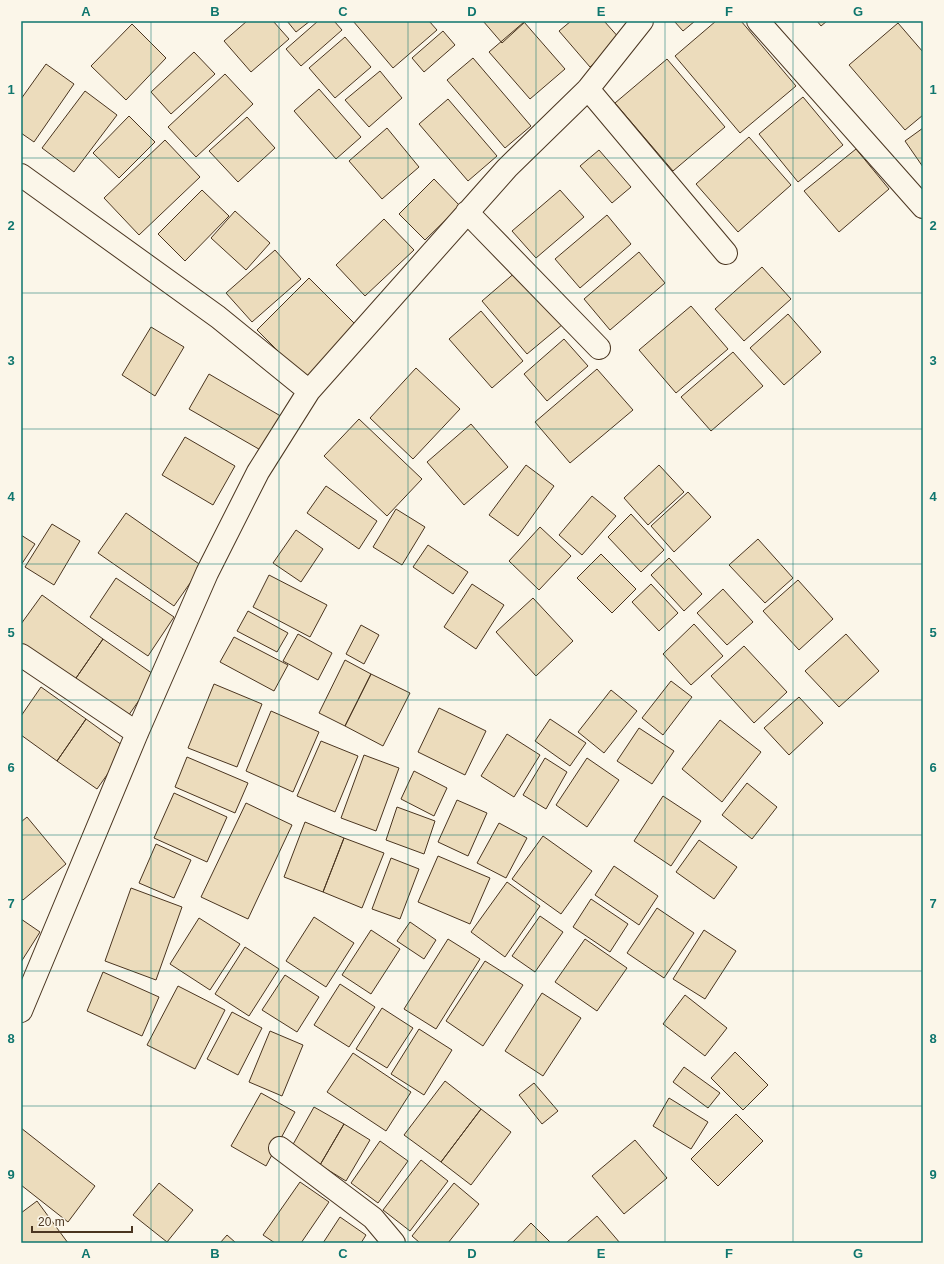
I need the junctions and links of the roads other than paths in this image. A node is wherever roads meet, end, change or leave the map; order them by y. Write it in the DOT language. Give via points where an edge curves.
graph roads {
  1 [pos="642,21"];
  2 [pos="758,21"];
  3 [pos="588,89"];
  4 [pos="21,175"];
  5 [pos="923,207"];
  6 [pos="467,212"];
  7 [pos="726,253"];
  8 [pos="599,348"];
  9 [pos="309,390"];
  10 [pos="21,655"];
  11 [pos="137,733"];
  12 [pos="21,1011"];
  13 [pos="280,1148"];
  14 [pos="394,1243"];
  1 -- 3 [label="street"];
  2 -- 5 [label="street"];
  3 -- 6 [label="street" via="507,168"];
  3 -- 7 [label="street"];
  4 -- 9 [label="street" via="218,317"];
  6 -- 8 [label="street"];
  6 -- 9 [label="street"];
  9 -- 11 [label="street" via="258,472 207,573"];
  10 -- 11 [label="street"];
  11 -- 12 [label="street"];
  13 -- 14 [label="street" via="373,1218"];
}
